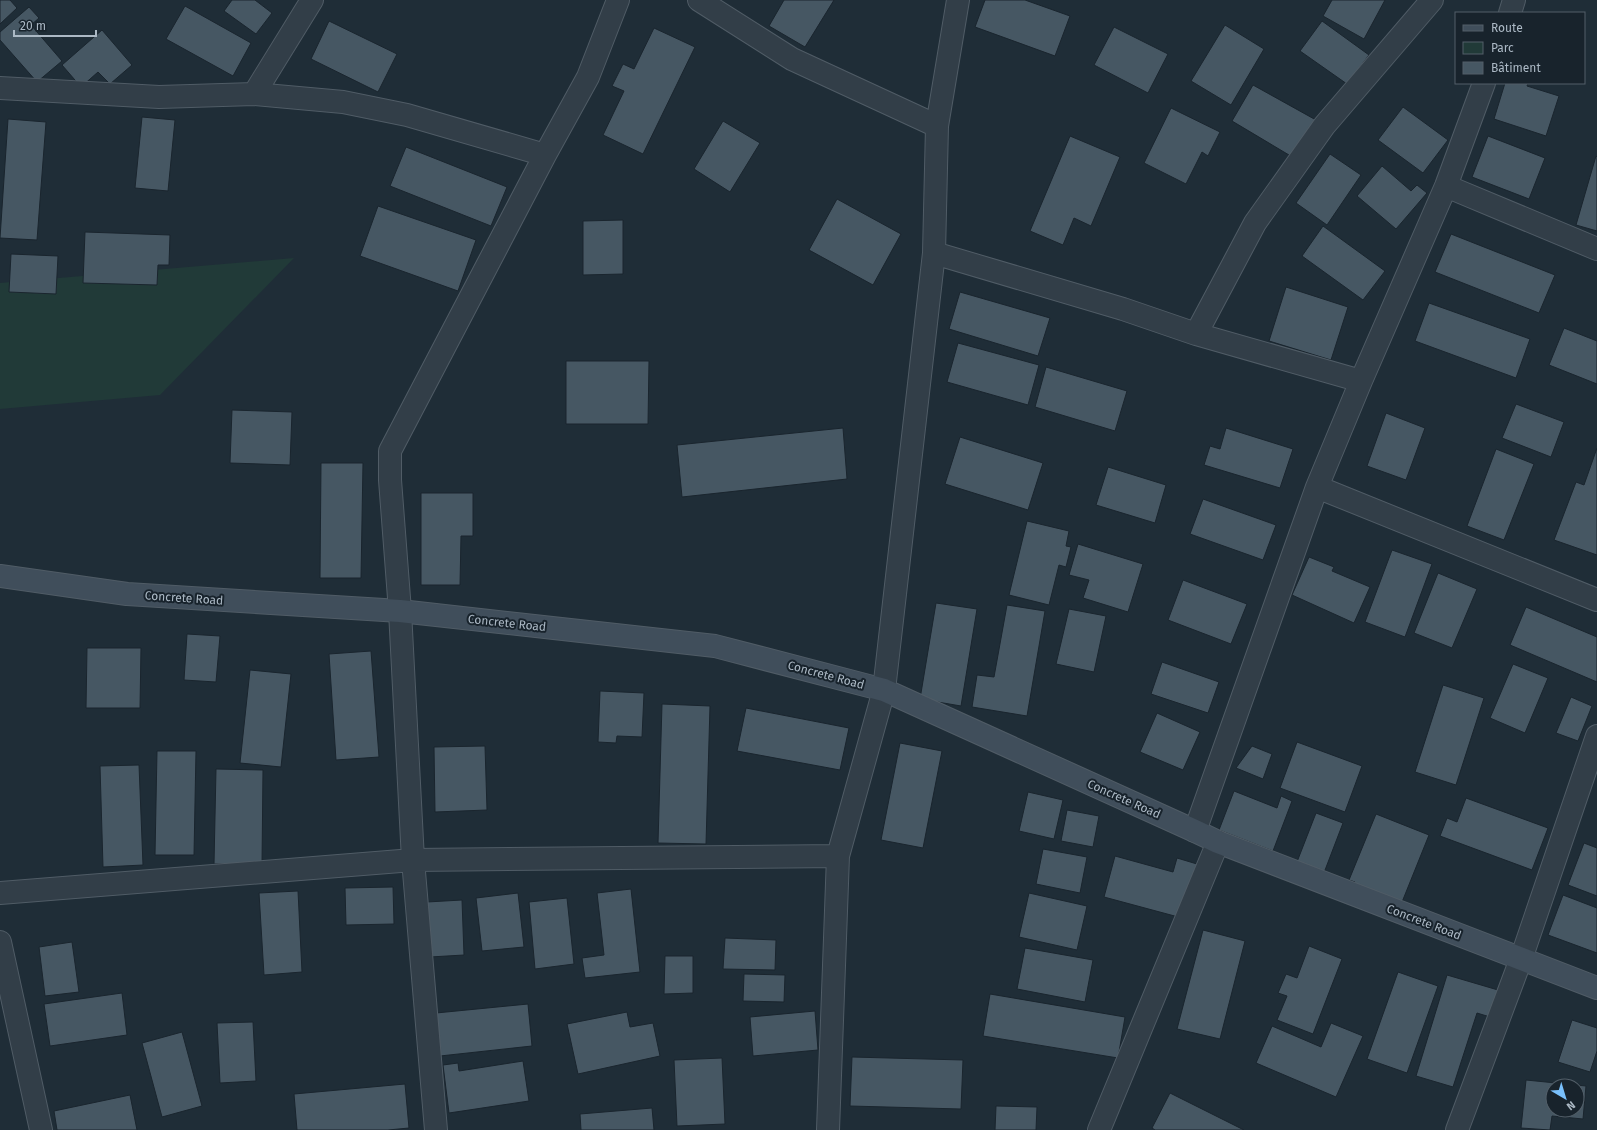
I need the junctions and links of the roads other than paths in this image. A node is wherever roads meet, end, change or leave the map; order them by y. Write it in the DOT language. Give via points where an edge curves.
graph roads {
  1 [pos="312,0"];
  2 [pos="618,0"];
  3 [pos="699,0"];
  4 [pos="958,0"];
  5 [pos="1432,0"];
  6 [pos="1484,84"];
  7 [pos="0,88"];
  8 [pos="254,94"];
  9 [pos="937,126"];
  10 [pos="545,155"];
  11 [pos="1446,186"];
  12 [pos="1597,249"];
  13 [pos="934,253"];
  14 [pos="1196,334"];
  15 [pos="1361,381"];
  16 [pos="1317,487"];
  17 [pos="0,576"];
  18 [pos="1597,600"];
  19 [pos="400,611"];
  20 [pos="884,690"];
  21 [pos="1597,736"];
  22 [pos="1196,831"];
  23 [pos="1218,842"];
  24 [pos="838,856"];
  25 [pos="413,860"];
  26 [pos="0,893"];
  27 [pos="0,942"];
  28 [pos="1521,960"];
  29 [pos="1597,988"];
  30 [pos="41,1130"];
  31 [pos="436,1130"];
  32 [pos="828,1130"];
  33 [pos="1099,1130"];
  34 [pos="1457,1130"];
  1 -- 8 [label="street"];
  2 -- 10 [label="street" via="588,77"];
  3 -- 9 [label="street" via="792,59"];
  4 -- 9 [label="street"];
  5 -- 14 [label="street" via="1324,126 1255,223"];
  6 -- 11 [label="street"];
  7 -- 8 [label="street" via="159,97"];
  8 -- 10 [label="street" via="343,102 406,115"];
  9 -- 13 [label="street"];
  10 -- 19 [label="street" via="390,451"];
  11 -- 12 [label="street"];
  11 -- 15 [label="street"];
  13 -- 14 [label="street" via="1123,308"];
  13 -- 20 [label="street"];
  14 -- 15 [label="street"];
  15 -- 16 [label="street"];
  16 -- 18 [label="street"];
  16 -- 22 [label="street"];
  17 -- 19 [label="street, Concrete Road" via="127,594"];
  19 -- 20 [label="street, Concrete Road" via="715,646"];
  19 -- 25 [label="street"];
  20 -- 22 [label="street, Concrete Road"];
  20 -- 24 [label="street"];
  21 -- 28 [label="street"];
  22 -- 23 [label="street, Concrete Road"];
  23 -- 28 [label="street, Concrete Road"];
  23 -- 33 [label="street"];
  24 -- 25 [label="street"];
  24 -- 32 [label="street"];
  25 -- 26 [label="street"];
  25 -- 31 [label="street"];
  27 -- 30 [label="street"];
  28 -- 29 [label="street, Concrete Road"];
  28 -- 34 [label="street"];
}
